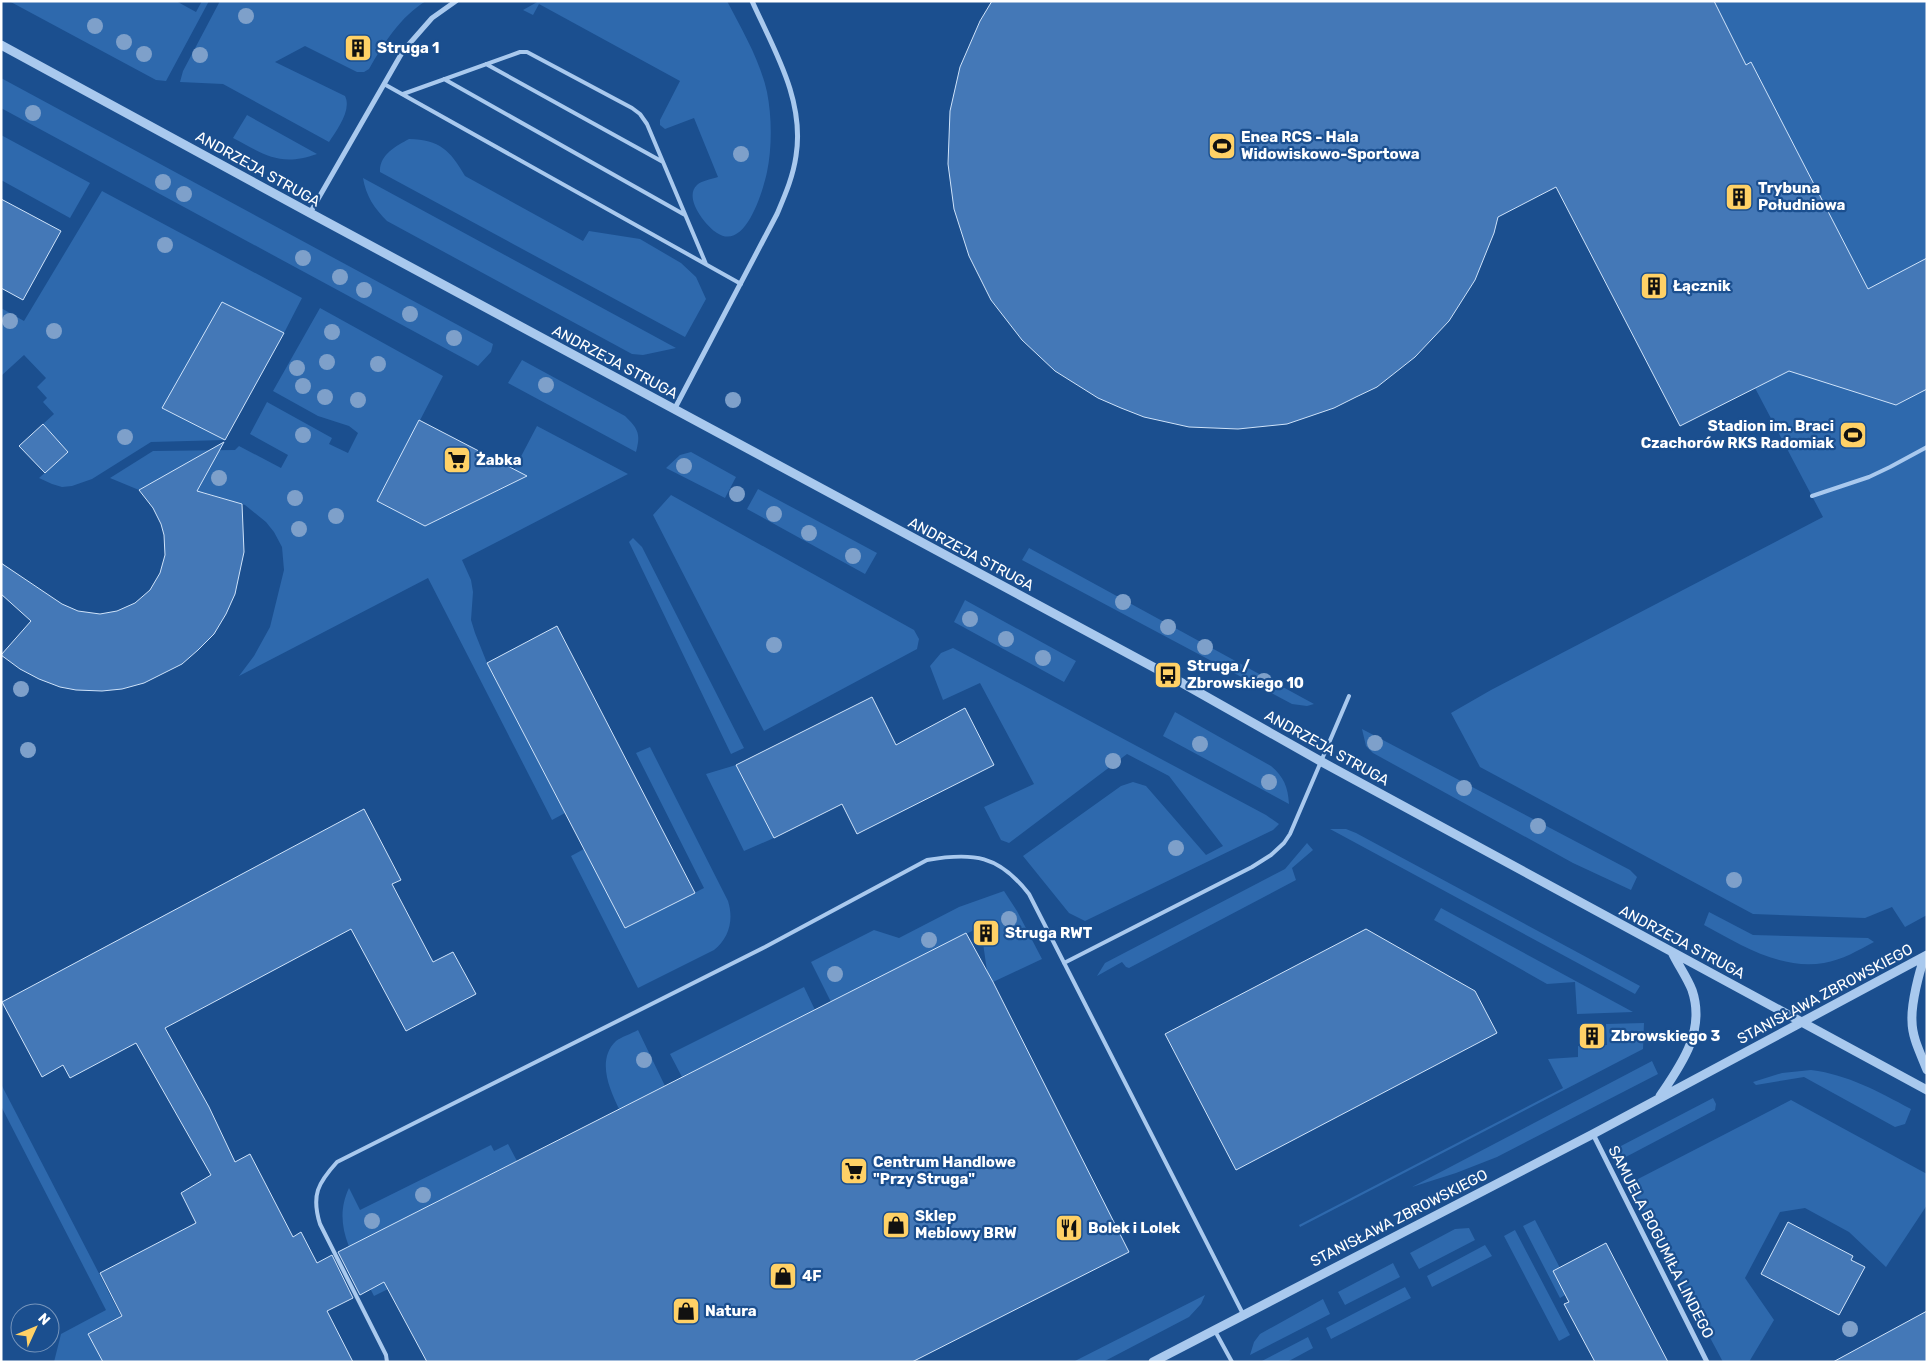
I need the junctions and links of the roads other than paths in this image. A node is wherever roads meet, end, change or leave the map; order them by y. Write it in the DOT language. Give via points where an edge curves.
graph roads {
  1 [pos="456,1"];
  2 [pos="752,1"];
  3 [pos="1,44"];
  4 [pos="486,64"];
  5 [pos="444,79"];
  6 [pos="384,84"];
  7 [pos="403,94"];
  8 [pos="663,162"];
  9 [pos="310,213"];
  10 [pos="685,215"];
  11 [pos="706,264"];
  12 [pos="742,284"];
  13 [pos="674,410"];
  14 [pos="1927,447"];
  15 [pos="1812,496"];
  16 [pos="1349,696"];
  17 [pos="1322,762"];
  18 [pos="1672,952"];
  19 [pos="1926,956"];
  20 [pos="1064,963"];
  21 [pos="1802,1022"];
  22 [pos="1927,1070"];
  23 [pos="1927,1090"];
  24 [pos="1659,1099"];
  25 [pos="1592,1134"];
  26 [pos="1244,1314"];
  27 [pos="1214,1330"];
  28 [pos="387,1362"];
  29 [pos="1153,1362"];
  30 [pos="1232,1362"];
  31 [pos="1707,1362"];
  1 -- 6 [label="street" via="418,33"];
  2 -- 12 [label="street" via="788,80 798,128 790,182"];
  3 -- 9 [label="street, ANDRZEJA STRUGA"];
  4 -- 5 [label="lane"];
  4 -- 8 [label="lane"];
  4 -- 8 [label="lane" via="527,52 632,108 646,124"];
  5 -- 7 [label="lane"];
  5 -- 10 [label="lane"];
  6 -- 7 [label="lane"];
  6 -- 9 [label="street"];
  7 -- 11 [label="lane"];
  8 -- 10 [label="lane"];
  9 -- 13 [label="street, ANDRZEJA STRUGA"];
  10 -- 11 [label="lane"];
  11 -- 12 [label="lane"];
  12 -- 13 [label="street"];
  13 -- 17 [label="street, ANDRZEJA STRUGA" via="1168,675"];
  14 -- 15 [label="lane" via="1869,477"];
  16 -- 17 [label="lane"];
  17 -- 18 [label="street, ANDRZEJA STRUGA"];
  17 -- 20 [label="lane" via="1290,834 1271,855"];
  18 -- 21 [label="street, ANDRZEJA STRUGA"];
  18 -- 24 [label="street, STANISŁAWA ZBROWSKIEGO" via="1692,990 1696,1020 1684,1061"];
  19 -- 21 [label="street, STANISŁAWA ZBROWSKIEGO"];
  19 -- 22 [label="street, STANISŁAWA ZBROWSKIEGO" via="1920,969 1912,1021 1916,1043"];
  20 -- 26 [label="lane"];
  20 -- 28 [label="lane" via="1029,894 1006,869 972,856 927,860 764,947 337,1162 318,1186 316,1212"];
  21 -- 23 [label="street, ANDRZEJA STRUGA"];
  21 -- 24 [label="street, STANISŁAWA ZBROWSKIEGO"];
  24 -- 25 [label="street, STANISŁAWA ZBROWSKIEGO"];
  25 -- 26 [label="street, STANISŁAWA ZBROWSKIEGO"];
  25 -- 31 [label="street, SAMUELA BOGUMIŁA LINDEGO"];
  26 -- 27 [label="street, STANISŁAWA ZBROWSKIEGO"];
  27 -- 29 [label="street, STANISŁAWA ZBROWSKIEGO"];
  27 -- 30 [label="lane"];
}
